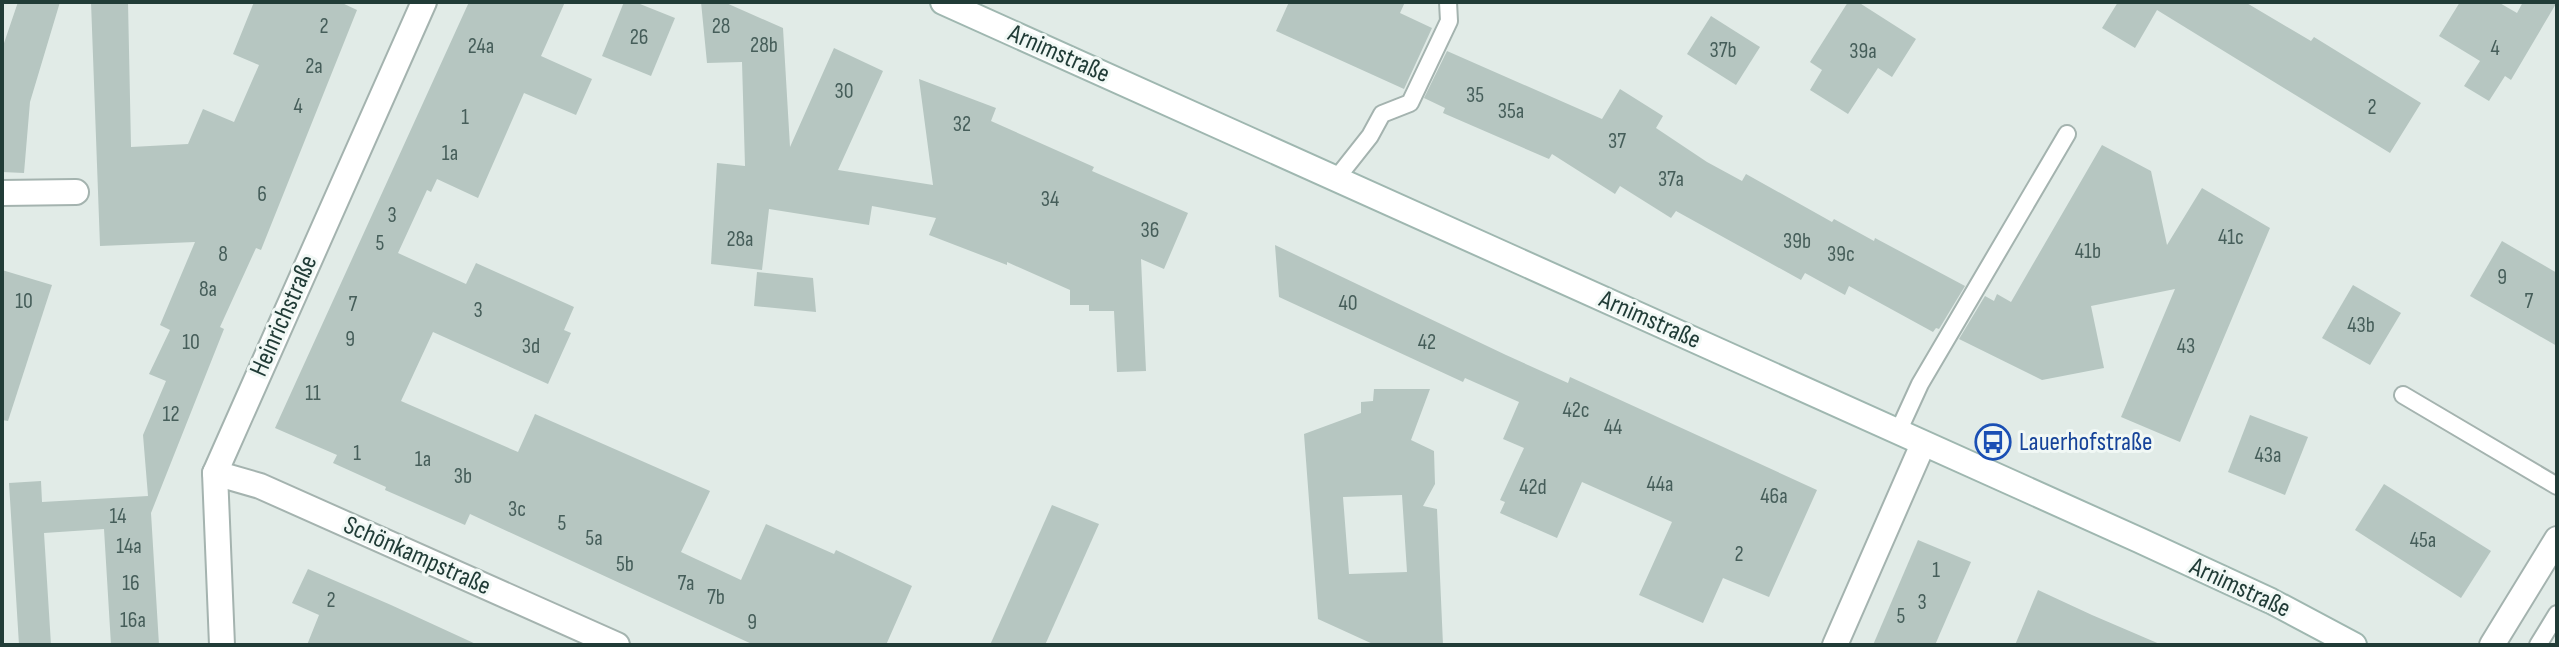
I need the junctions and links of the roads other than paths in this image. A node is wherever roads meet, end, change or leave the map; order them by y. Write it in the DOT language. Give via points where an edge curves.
graph roads {
  1 [pos="424,2"];
  2 [pos="943,2"];
  3 [pos="1448,2"];
  4 [pos="2067,134"];
  5 [pos="1336,179"];
  6 [pos="76,192"];
  7 [pos="2,193"];
  8 [pos="2403,395"];
  9 [pos="1898,432"];
  10 [pos="1923,444"];
  11 [pos="215,473"];
  12 [pos="2557,486"];
  13 [pos="2557,539"];
  14 [pos="2557,614"];
  15 [pos="222,645"];
  16 [pos="617,645"];
  17 [pos="1835,645"];
  18 [pos="2354,645"];
  19 [pos="2492,645"];
  20 [pos="2538,645"];
  1 -- 11 [label="main road, Heinrichstraße"];
  2 -- 5 [label="main road, Arnimstraße"];
  3 -- 5 [label="lane" via="1449,21 1410,103 1382,114"];
  4 -- 9 [label="lane" via="1920,384"];
  5 -- 9 [label="main road, Arnimstraße"];
  6 -- 7 [label="main road"];
  8 -- 12 [label="lane"];
  9 -- 10 [label="main road, Arnimstraße"];
  10 -- 17 [label="main road"];
  10 -- 18 [label="main road, Arnimstraße" via="2271,601"];
  11 -- 15 [label="main road, Heinrichstraße"];
  11 -- 16 [label="main road, Schönkampstraße" via="260,486"];
  13 -- 19 [label="main road"];
  14 -- 20 [label="lane"];
}
